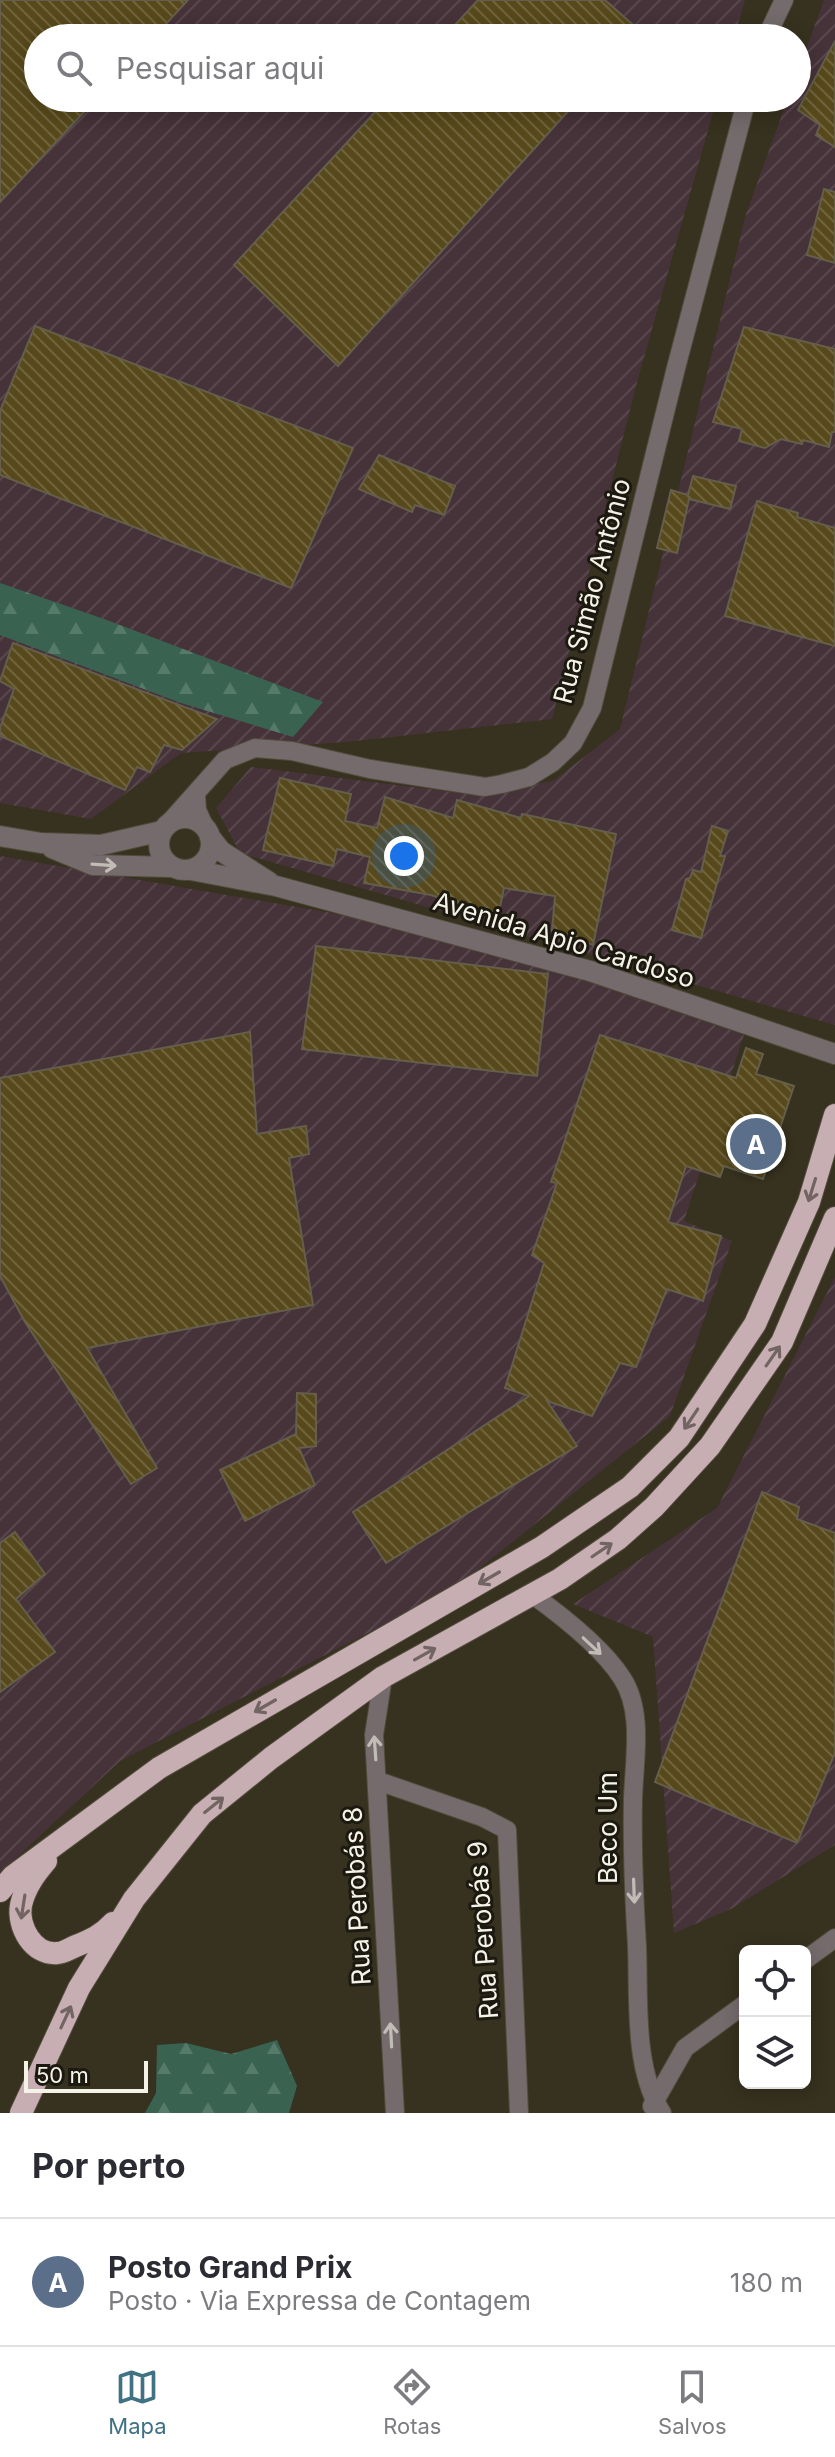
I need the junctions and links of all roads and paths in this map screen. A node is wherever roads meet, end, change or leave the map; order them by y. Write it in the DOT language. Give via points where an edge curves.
graph roads {
  1 [pos="784,0"];
  2 [pos="773,24"];
  3 [pos="743,112"];
  4 [pos="196,795"];
  5 [pos="165,827"];
  6 [pos="208,833"];
  7 [pos="0,836"];
  8 [pos="41,843"];
  9 [pos="181,868"];
  10 [pos="276,886"];
  11 [pos="835,1054"];
  12 [pos="835,1115"];
  13 [pos="835,1218"];
  14 [pos="533,1595"];
  15 [pos="383,1677"];
  16 [pos="378,1781"];
  17 [pos="62,1841"];
  18 [pos="0,1891"];
  19 [pos="134,1899"];
  20 [pos="835,1938"];
  21 [pos="811,1956"];
  22 [pos="739,2008"];
  23 [pos="655,2109"];
  24 [pos="21,2113"];
  25 [pos="395,2113"];
  26 [pos="519,2113"];
  1 -- 2 [label="street"];
  3 -- 4 [label="street, Rua Simão Antônio" via="592,708 573,743 529,777 485,787 255,748 225,760"];
  4 -- 5 [label="street, Rua Simão Antônio"];
  4 -- 6 [label="street"];
  5 -- 6 [label="street" via="188,818"];
  5 -- 8 [label="street, Avenida Apio Cardoso" via="101,845"];
  5 -- 9 [label="street" via="159,851 164,860"];
  6 -- 9 [label="street" via="207,857"];
  6 -- 10 [label="street, Avenida Apio Cardoso" via="221,851"];
  7 -- 8 [label="street, Avenida Apio Cardoso"];
  8 -- 9 [label="street, Avenida Apio Cardoso, one-way" via="93,865"];
  9 -- 10 [label="street, Avenida Apio Cardoso"];
  10 -- 11 [label="street, Avenida Apio Cardoso" via="590,971"];
  12 -- 17 [label="highway, one-way" via="809,1202 755,1324 679,1438 630,1487 555,1539 159,1768"];
  14 -- 13 [label="highway, one-way" via="618,1539 710,1446 782,1342"];
  15 -- 14 [label="highway, one-way"];
  14 -- 23 [label="street, Beco Um, one-way" via="622,1678 635,1717 632,1836 641,2048"];
  16 -- 15 [label="street, Rua Perobás 8, one-way" via="374,1735"];
  19 -- 15 [label="highway, one-way" via="202,1814"];
  25 -- 16 [label="street, Rua Perobás 8, one-way"];
  16 -- 26 [label="street, Rua Perobás 9" via="507,1830"];
  17 -- 18 [label="highway"];
  17 -- 19 [label="highway, one-way" via="31,1879 21,1906 21,1927 36,1947 57,1954 90,1941"];
  24 -- 19 [label="highway, one-way" via="79,1988"];
  20 -- 21 [label="street"];
  22 -- 23 [label="street" via="685,2048"];
}
